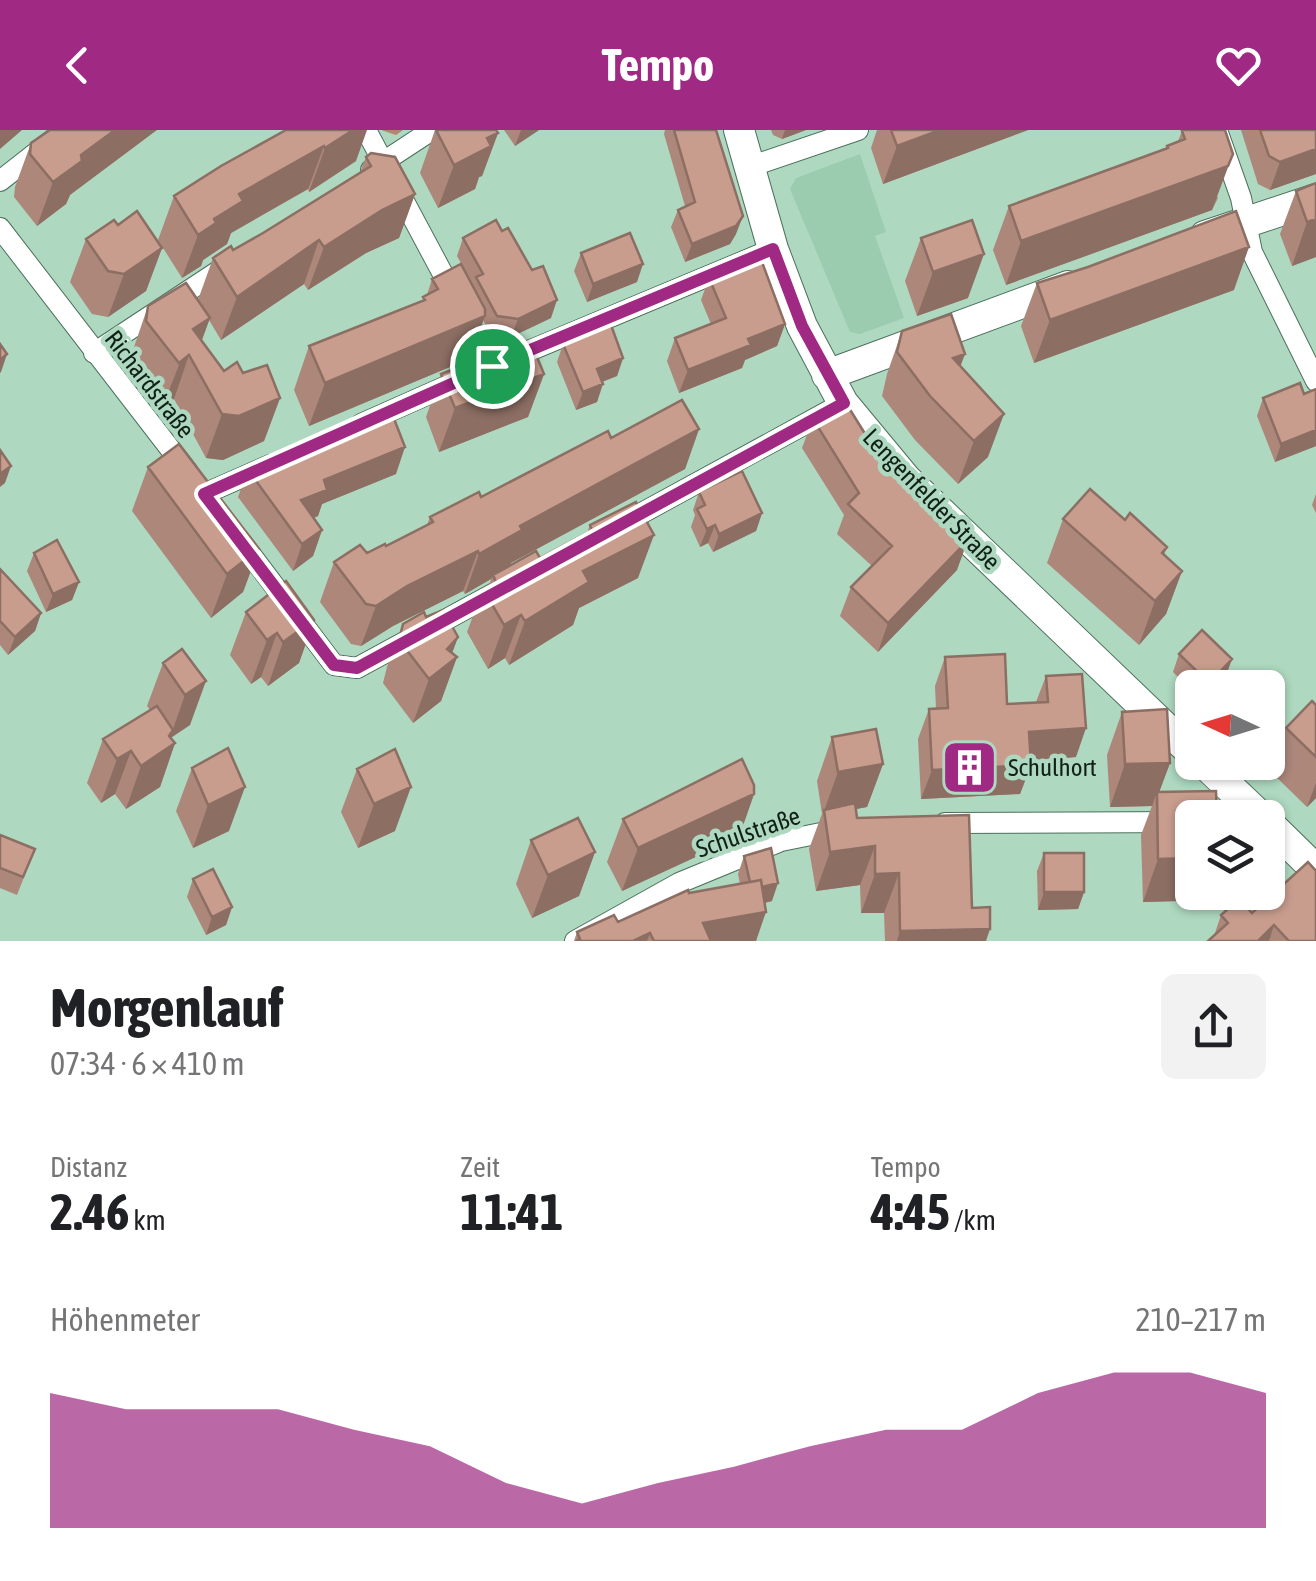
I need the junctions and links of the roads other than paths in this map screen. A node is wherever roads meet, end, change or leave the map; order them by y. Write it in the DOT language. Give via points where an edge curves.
graph roads {
  1 [pos="65,130"];
  2 [pos="366,130"];
  3 [pos="432,130"];
  4 [pos="738,130"];
  5 [pos="858,130"];
  6 [pos="1216,130"];
  7 [pos="384,162"];
  8 [pos="749,167"];
  9 [pos="0,181"];
  10 [pos="352,183"];
  11 [pos="1316,199"];
  12 [pos="1245,222"];
  13 [pos="0,228"];
  14 [pos="1172,248"];
  15 [pos="773,249"];
  16 [pos="239,257"];
  17 [pos="1100,275"];
  18 [pos="94,353"];
  19 [pos="492,366"];
  20 [pos="827,375"];
  21 [pos="1316,382"];
  22 [pos="844,403"];
  23 [pos="348,430"];
  24 [pos="294,454"];
  25 [pos="216,509"];
  26 [pos="600,536"];
  27 [pos="514,583"];
  28 [pos="1175,737"];
  29 [pos="1220,780"];
  30 [pos="1239,800"];
  31 [pos="1175,822"];
  32 [pos="925,823"];
  33 [pos="853,826"];
  34 [pos="1285,843"];
  35 [pos="1316,870"];
  36 [pos="575,941"];
  1 -- 9 [label="street"];
  2 -- 7 [label="street"];
  3 -- 7 [label="street"];
  4 -- 8 [label="main road, Lengenfelder Straße"];
  5 -- 8 [label="street"];
  6 -- 12 [label="street"];
  7 -- 10 [label="street"];
  7 -- 19 [label="street"];
  8 -- 15 [label="main road, Lengenfelder Straße"];
  11 -- 12 [label="main road"];
  12 -- 14 [label="main road"];
  12 -- 21 [label="street" via="1252,252"];
  13 -- 18 [label="street, Richardstraße"];
  15 -- 19 [label="street"];
  15 -- 20 [label="main road, Lengenfelder Straße"];
  16 -- 18 [label="street"];
  17 -- 20 [label="main road"];
  18 -- 25 [label="street, Richardstraße"];
  19 -- 23 [label="street"];
  20 -- 22 [label="main road, Lengenfelder Straße"];
  22 -- 26 [label="street"];
  22 -- 28 [label="main road, Lengenfelder Straße" via="906,478"];
  24 -- 25 [label="street"];
  25 -- 27 [label="street, Richardstraße" via="334,665 357,668"];
  29 -- 30 [label="main road"];
  31 -- 32 [label="street"];
  33 -- 36 [label="street, Schulstraße" via="764,848 679,884"];
  34 -- 35 [label="main road"];
}
